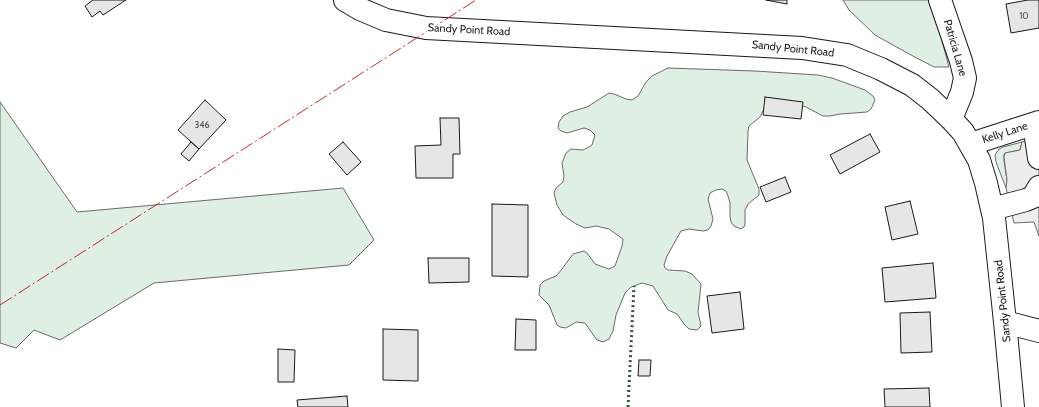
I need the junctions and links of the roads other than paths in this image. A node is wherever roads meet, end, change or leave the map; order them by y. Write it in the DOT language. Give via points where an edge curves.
graph roads {
  1 [pos="345,0"];
  2 [pos="940,0"];
  3 [pos="951,118"];
  4 [pos="1037,123"];
  5 [pos="971,144"];
  6 [pos="1039,158"];
  7 [pos="1039,187"];
  8 [pos="992,209"];
  9 [pos="1005,322"];
  10 [pos="1039,331"];
  11 [pos="1013,407"];
  1 -- 3 [label="street, Sandy Point Road" via="386,20 426,28 796,48 847,56 912,85"];
  2 -- 3 [label="street, Patricia Lane" via="965,78"];
  3 -- 5 [label="street, Sandy Point Road"];
  4 -- 5 [label="street, Kelly Lane"];
  4 -- 6 [label="street"];
  5 -- 8 [label="street, Sandy Point Road" via="979,160"];
  7 -- 8 [label="street" via="1033,197"];
  8 -- 9 [label="street, Sandy Point Road"];
  9 -- 10 [label="street"];
  9 -- 11 [label="street, Sandy Point Road"];
}
